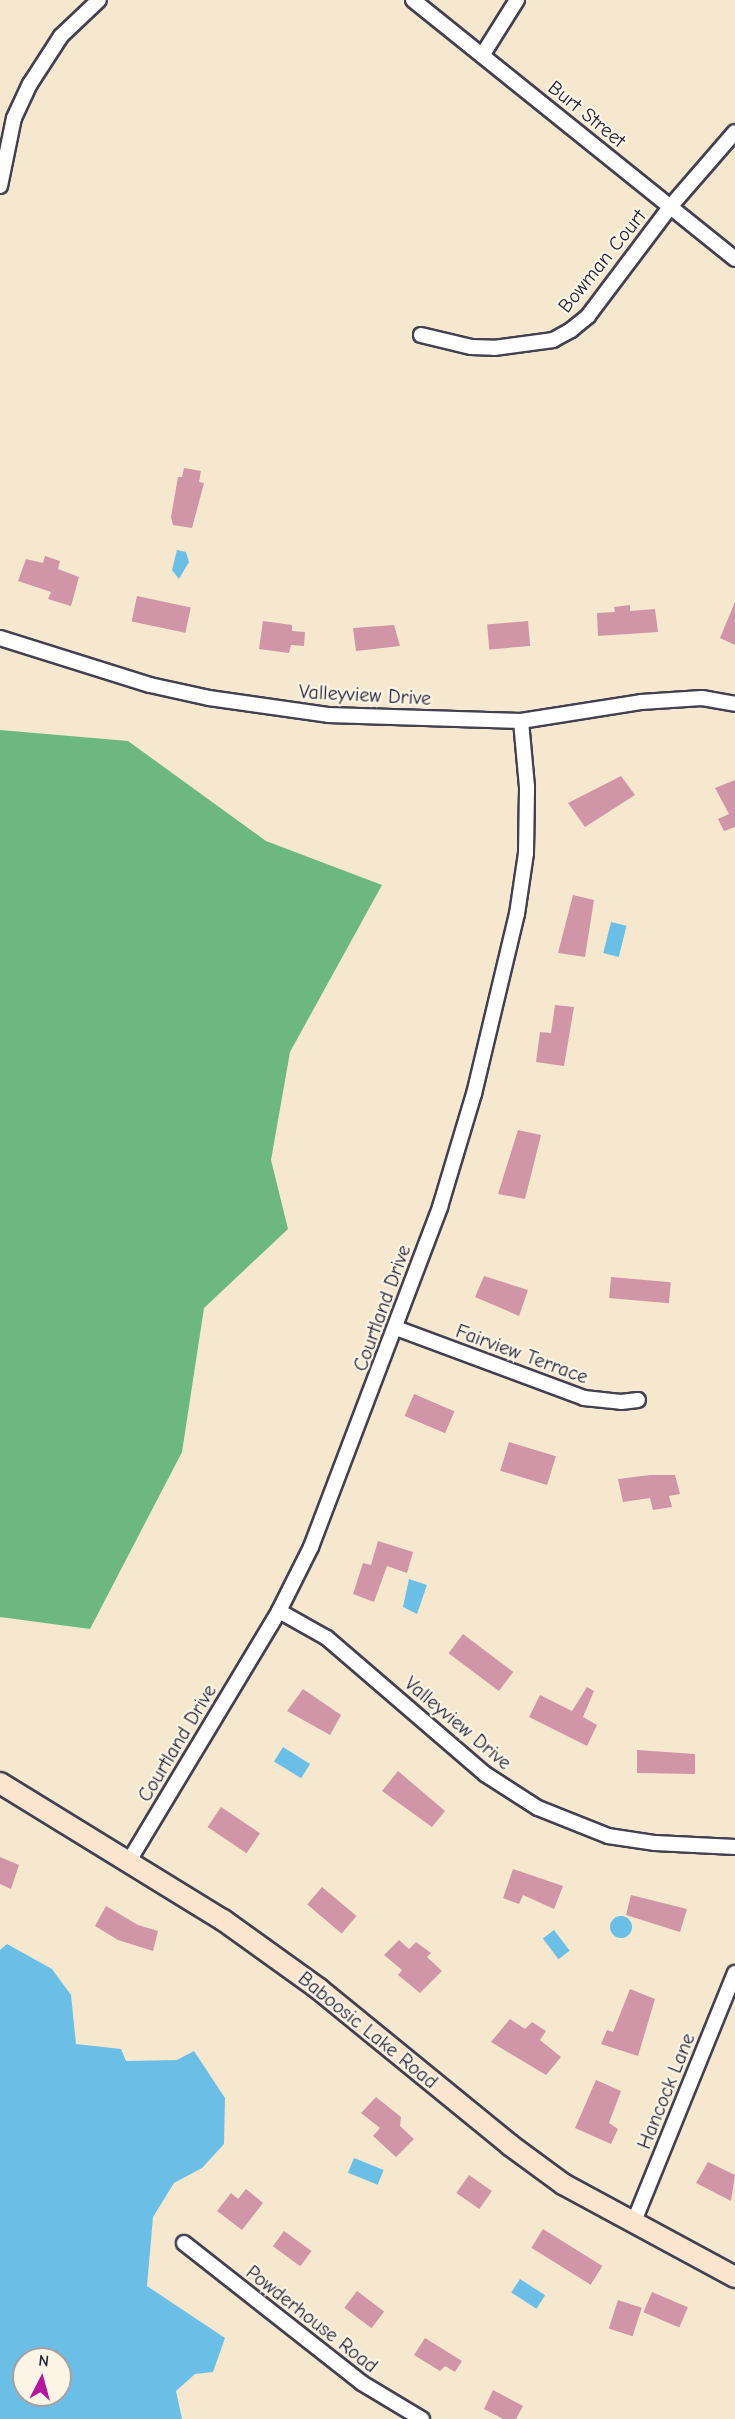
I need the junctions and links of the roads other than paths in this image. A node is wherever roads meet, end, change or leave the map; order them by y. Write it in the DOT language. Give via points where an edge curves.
graph roads {
  1 [pos="99,0"];
  2 [pos="412,0"];
  3 [pos="517,0"];
  4 [pos="483,54"];
  5 [pos="735,132"];
  6 [pos="0,186"];
  7 [pos="670,207"];
  8 [pos="735,259"];
  9 [pos="421,335"];
  10 [pos="0,638"];
  11 [pos="735,704"];
  12 [pos="520,721"];
  13 [pos="396,1328"];
  14 [pos="638,1400"];
  15 [pos="279,1611"];
  16 [pos="0,1783"];
  17 [pos="735,1847"];
  18 [pos="129,1861"];
  19 [pos="735,1974"];
  20 [pos="633,2224"];
  21 [pos="184,2243"];
  22 [pos="735,2277"];
  23 [pos="422,2419"];
  1 -- 6 [label="street" via="60,36 30,84 14,118"];
  2 -- 4 [label="street, Burt Street"];
  3 -- 4 [label="street"];
  4 -- 7 [label="street, Burt Street"];
  5 -- 7 [label="street, Bowman Court"];
  7 -- 8 [label="street, Burt Street" via="715,247"];
  7 -- 9 [label="street, Bowman Court" via="588,316 553,340 518,347 471,347"];
  10 -- 12 [label="street, Valleyview Drive" via="150,685 268,708 388,718"];
  11 -- 12 [label="street, Valleyview Drive" via="702,698 641,702"];
  12 -- 13 [label="street, Courtland Drive" via="527,787 526,853 517,914 459,1151"];
  13 -- 14 [label="street, Fairview Terrace" via="584,1398"];
  13 -- 15 [label="street, Courtland Drive" via="311,1547"];
  15 -- 17 [label="street, Valleyview Drive" via="327,1638 485,1774 538,1808 608,1836 665,1844"];
  15 -- 18 [label="street, Courtland Drive"];
  16 -- 18 [label="street, Baboosic Lake Road"];
  18 -- 20 [label="street, Baboosic Lake Road" via="224,1920 319,1989 563,2184"];
  19 -- 20 [label="street, Hancock Lane"];
  20 -- 22 [label="street, Baboosic Lake Road"];
  21 -- 23 [label="street, Powderhouse Road" via="362,2383"];
}
